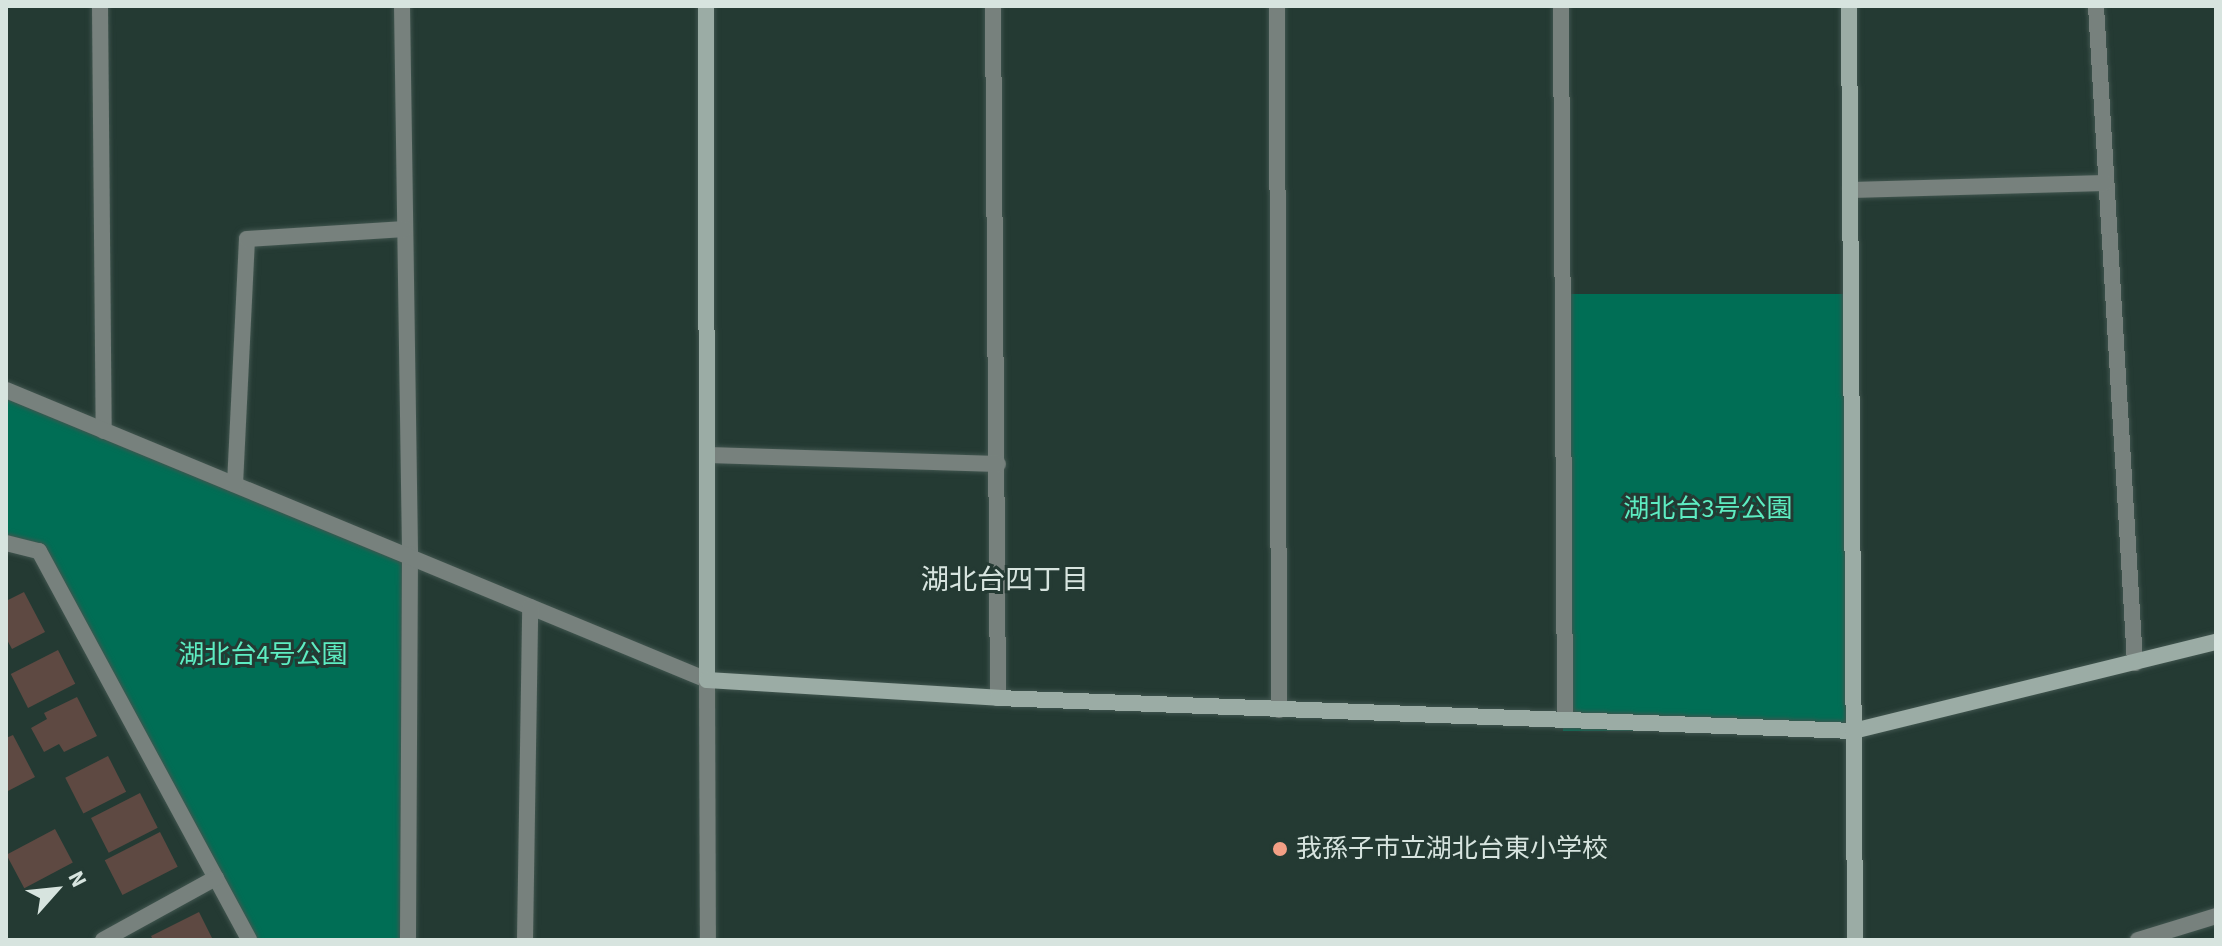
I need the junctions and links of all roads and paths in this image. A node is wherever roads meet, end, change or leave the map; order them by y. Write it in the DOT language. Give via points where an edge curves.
graph roads {
  1 [pos="100,6"];
  2 [pos="402,6"];
  3 [pos="706,6"];
  4 [pos="993,6"];
  5 [pos="1277,6"];
  6 [pos="1561,6"];
  7 [pos="1849,6"];
  8 [pos="2096,6"];
  9 [pos="2106,183"];
  10 [pos="1850,190"];
  11 [pos="405,229"];
  12 [pos="6,390"];
  13 [pos="104,431"];
  14 [pos="708,455"];
  15 [pos="998,464"];
  16 [pos="235,484"];
  17 [pos="6,543"];
  18 [pos="410,554"];
  19 [pos="530,607"];
  20 [pos="2216,642"];
  21 [pos="2135,663"];
  22 [pos="707,680"];
  23 [pos="998,698"];
  24 [pos="1279,710"];
  25 [pos="1565,720"];
  26 [pos="1853,731"];
  27 [pos="216,878"];
  28 [pos="2216,916"];
  29 [pos="103,940"];
  30 [pos="249,940"];
  31 [pos="408,940"];
  32 [pos="525,940"];
  33 [pos="708,940"];
  34 [pos="1855,940"];
  35 [pos="2138,940"];
  1 -- 13 [label="street"];
  2 -- 11 [label="street"];
  3 -- 14 [label="street"];
  4 -- 15 [label="street"];
  5 -- 24 [label="street"];
  6 -- 25 [label="street"];
  7 -- 10 [label="street"];
  8 -- 9 [label="street"];
  9 -- 10 [label="street"];
  9 -- 21 [label="street"];
  10 -- 26 [label="street"];
  11 -- 16 [label="street" via="247,239"];
  11 -- 18 [label="street"];
  12 -- 13 [label="street"];
  13 -- 16 [label="street"];
  14 -- 15 [label="street"];
  14 -- 22 [label="street"];
  15 -- 23 [label="street"];
  16 -- 18 [label="street"];
  17 -- 27 [label="street" via="39,551"];
  18 -- 19 [label="street"];
  18 -- 31 [label="street"];
  19 -- 22 [label="street"];
  19 -- 32 [label="street"];
  20 -- 21 [label="street"];
  21 -- 26 [label="street"];
  22 -- 23 [label="street"];
  22 -- 33 [label="street"];
  23 -- 24 [label="street"];
  24 -- 25 [label="street"];
  25 -- 26 [label="street"];
  26 -- 34 [label="street"];
  27 -- 29 [label="street"];
  27 -- 30 [label="street"];
  28 -- 35 [label="street"];
}
